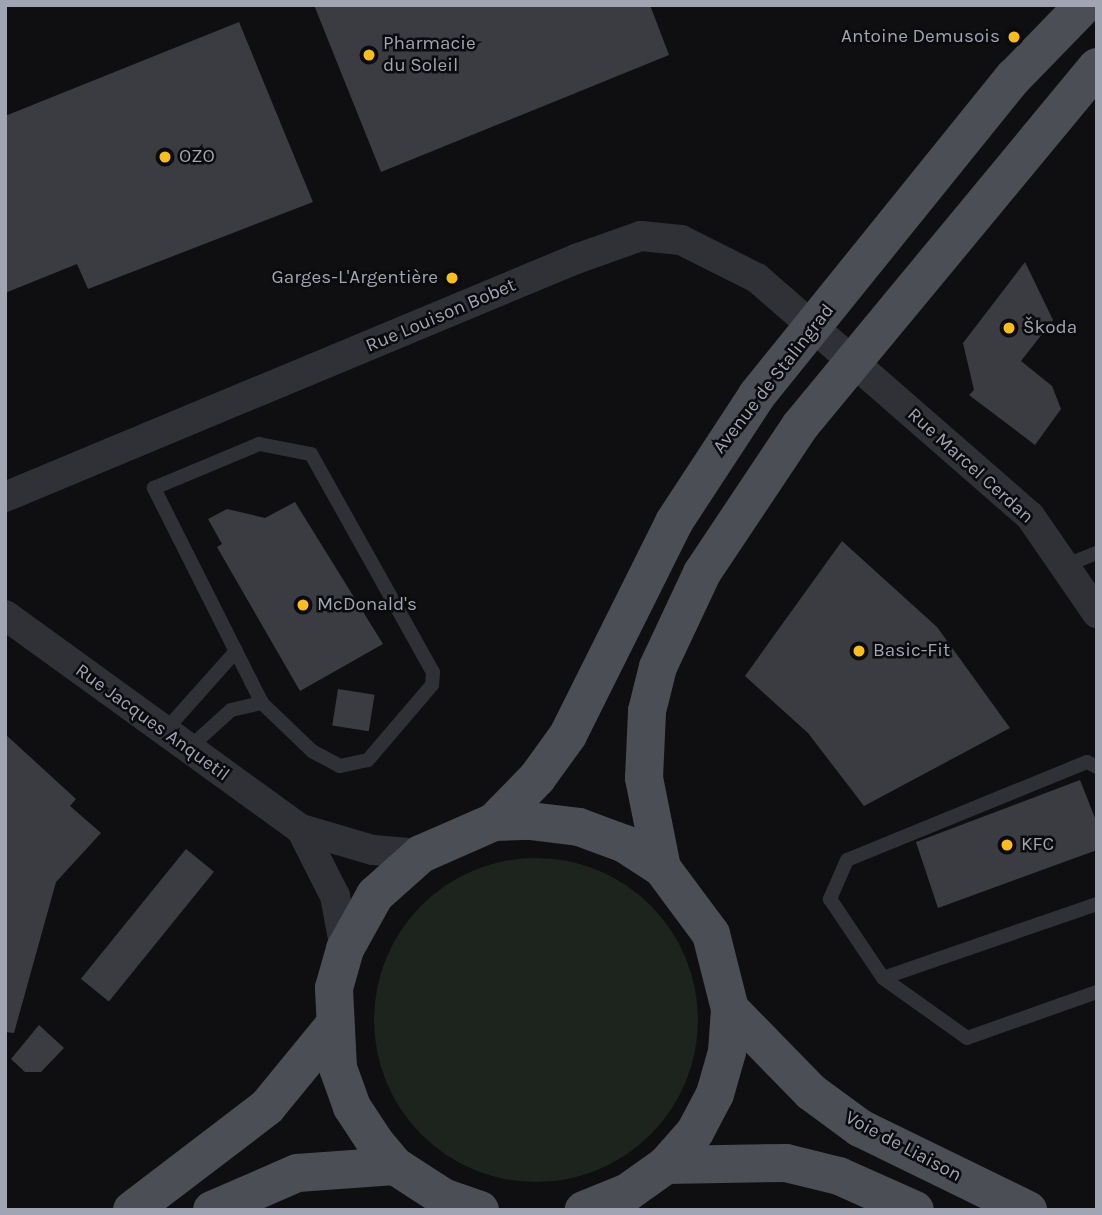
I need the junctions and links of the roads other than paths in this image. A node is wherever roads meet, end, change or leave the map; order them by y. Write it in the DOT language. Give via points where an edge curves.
graph roads {
  1 [pos="1084,5"];
  2 [pos="1097,67"];
  3 [pos="814,325"];
  4 [pos="853,366"];
  5 [pos="5,497"];
  6 [pos="1097,553"];
  7 [pos="1064,566"];
  8 [pos="1097,613"];
  9 [pos="5,615"];
  10 [pos="236,651"];
  11 [pos="262,703"];
  12 [pos="163,733"];
  13 [pos="187,750"];
  14 [pos="1097,767"];
  15 [pos="494,822"];
  16 [pos="301,828"];
  17 [pos="421,853"];
  18 [pos="662,868"];
  19 [pos="1097,904"];
  20 [pos="345,949"];
  21 [pos="883,978"];
  22 [pos="1097,992"];
  23 [pos="730,1009"];
  24 [pos="332,1028"];
  25 [pos="666,1165"];
  26 [pos="395,1166"];
  27 [pos="132,1210"];
  28 [pos="212,1210"];
  29 [pos="480,1210"];
  30 [pos="584,1210"];
  31 [pos="915,1210"];
  32 [pos="1028,1210"];
  1 -- 3 [label="main road, Avenue de Stalingrad" via="1014,78"];
  2 -- 4 [label="main road"];
  3 -- 4 [label="street, Rue Louison Bobet"];
  3 -- 5 [label="street, Rue Louison Bobet" via="757,278 716,254 681,240 641,236"];
  3 -- 15 [label="main road, Avenue de Stalingrad" via="702,475 568,735 537,779"];
  4 -- 7 [label="street, Rue Marcel Cerdan" via="1030,516"];
  4 -- 18 [label="main road" via="800,426 702,573 658,667 642,746"];
  6 -- 7 [label="lane"];
  7 -- 8 [label="street, Rue Marcel Cerdan"];
  9 -- 12 [label="street, Rue Jacques Anquetil"];
  10 -- 11 [label="lane"];
  10 -- 11 [label="lane" via="154,488 259,443 312,454 433,672 432,685 368,760 340,766 281,726"];
  10 -- 12 [label="lane"];
  11 -- 13 [label="lane" via="232,710"];
  12 -- 13 [label="street, Rue Jacques Anquetil"];
  13 -- 16 [label="street, Rue Jacques Anquetil"];
  14 -- 21 [label="lane" via="1087,762 847,860 831,899"];
  15 -- 17 [label="main road"];
  15 -- 18 [label="main road" via="579,827 625,844"];
  16 -- 17 [label="street, Rue Jacques Anquetil" via="373,850"];
  16 -- 20 [label="street, Rue Jacques Anquetil" via="335,896"];
  17 -- 20 [label="main road" via="375,895"];
  18 -- 23 [label="main road" via="711,934"];
  19 -- 21 [label="lane"];
  20 -- 24 [label="main road"];
  21 -- 22 [label="lane" via="967,1038"];
  23 -- 25 [label="main road" via="727,1052 715,1094 695,1132"];
  23 -- 32 [label="main road, Voie de Liaison" via="811,1092 860,1128"];
  24 -- 26 [label="main road" via="338,1068 352,1107"];
  24 -- 27 [label="main road" via="267,1107"];
  25 -- 30 [label="main road" via="628,1192"];
  25 -- 31 [label="main road" via="786,1163 839,1176"];
  26 -- 28 [label="main road" via="297,1173"];
  26 -- 29 [label="main road" via="443,1197"];
}
